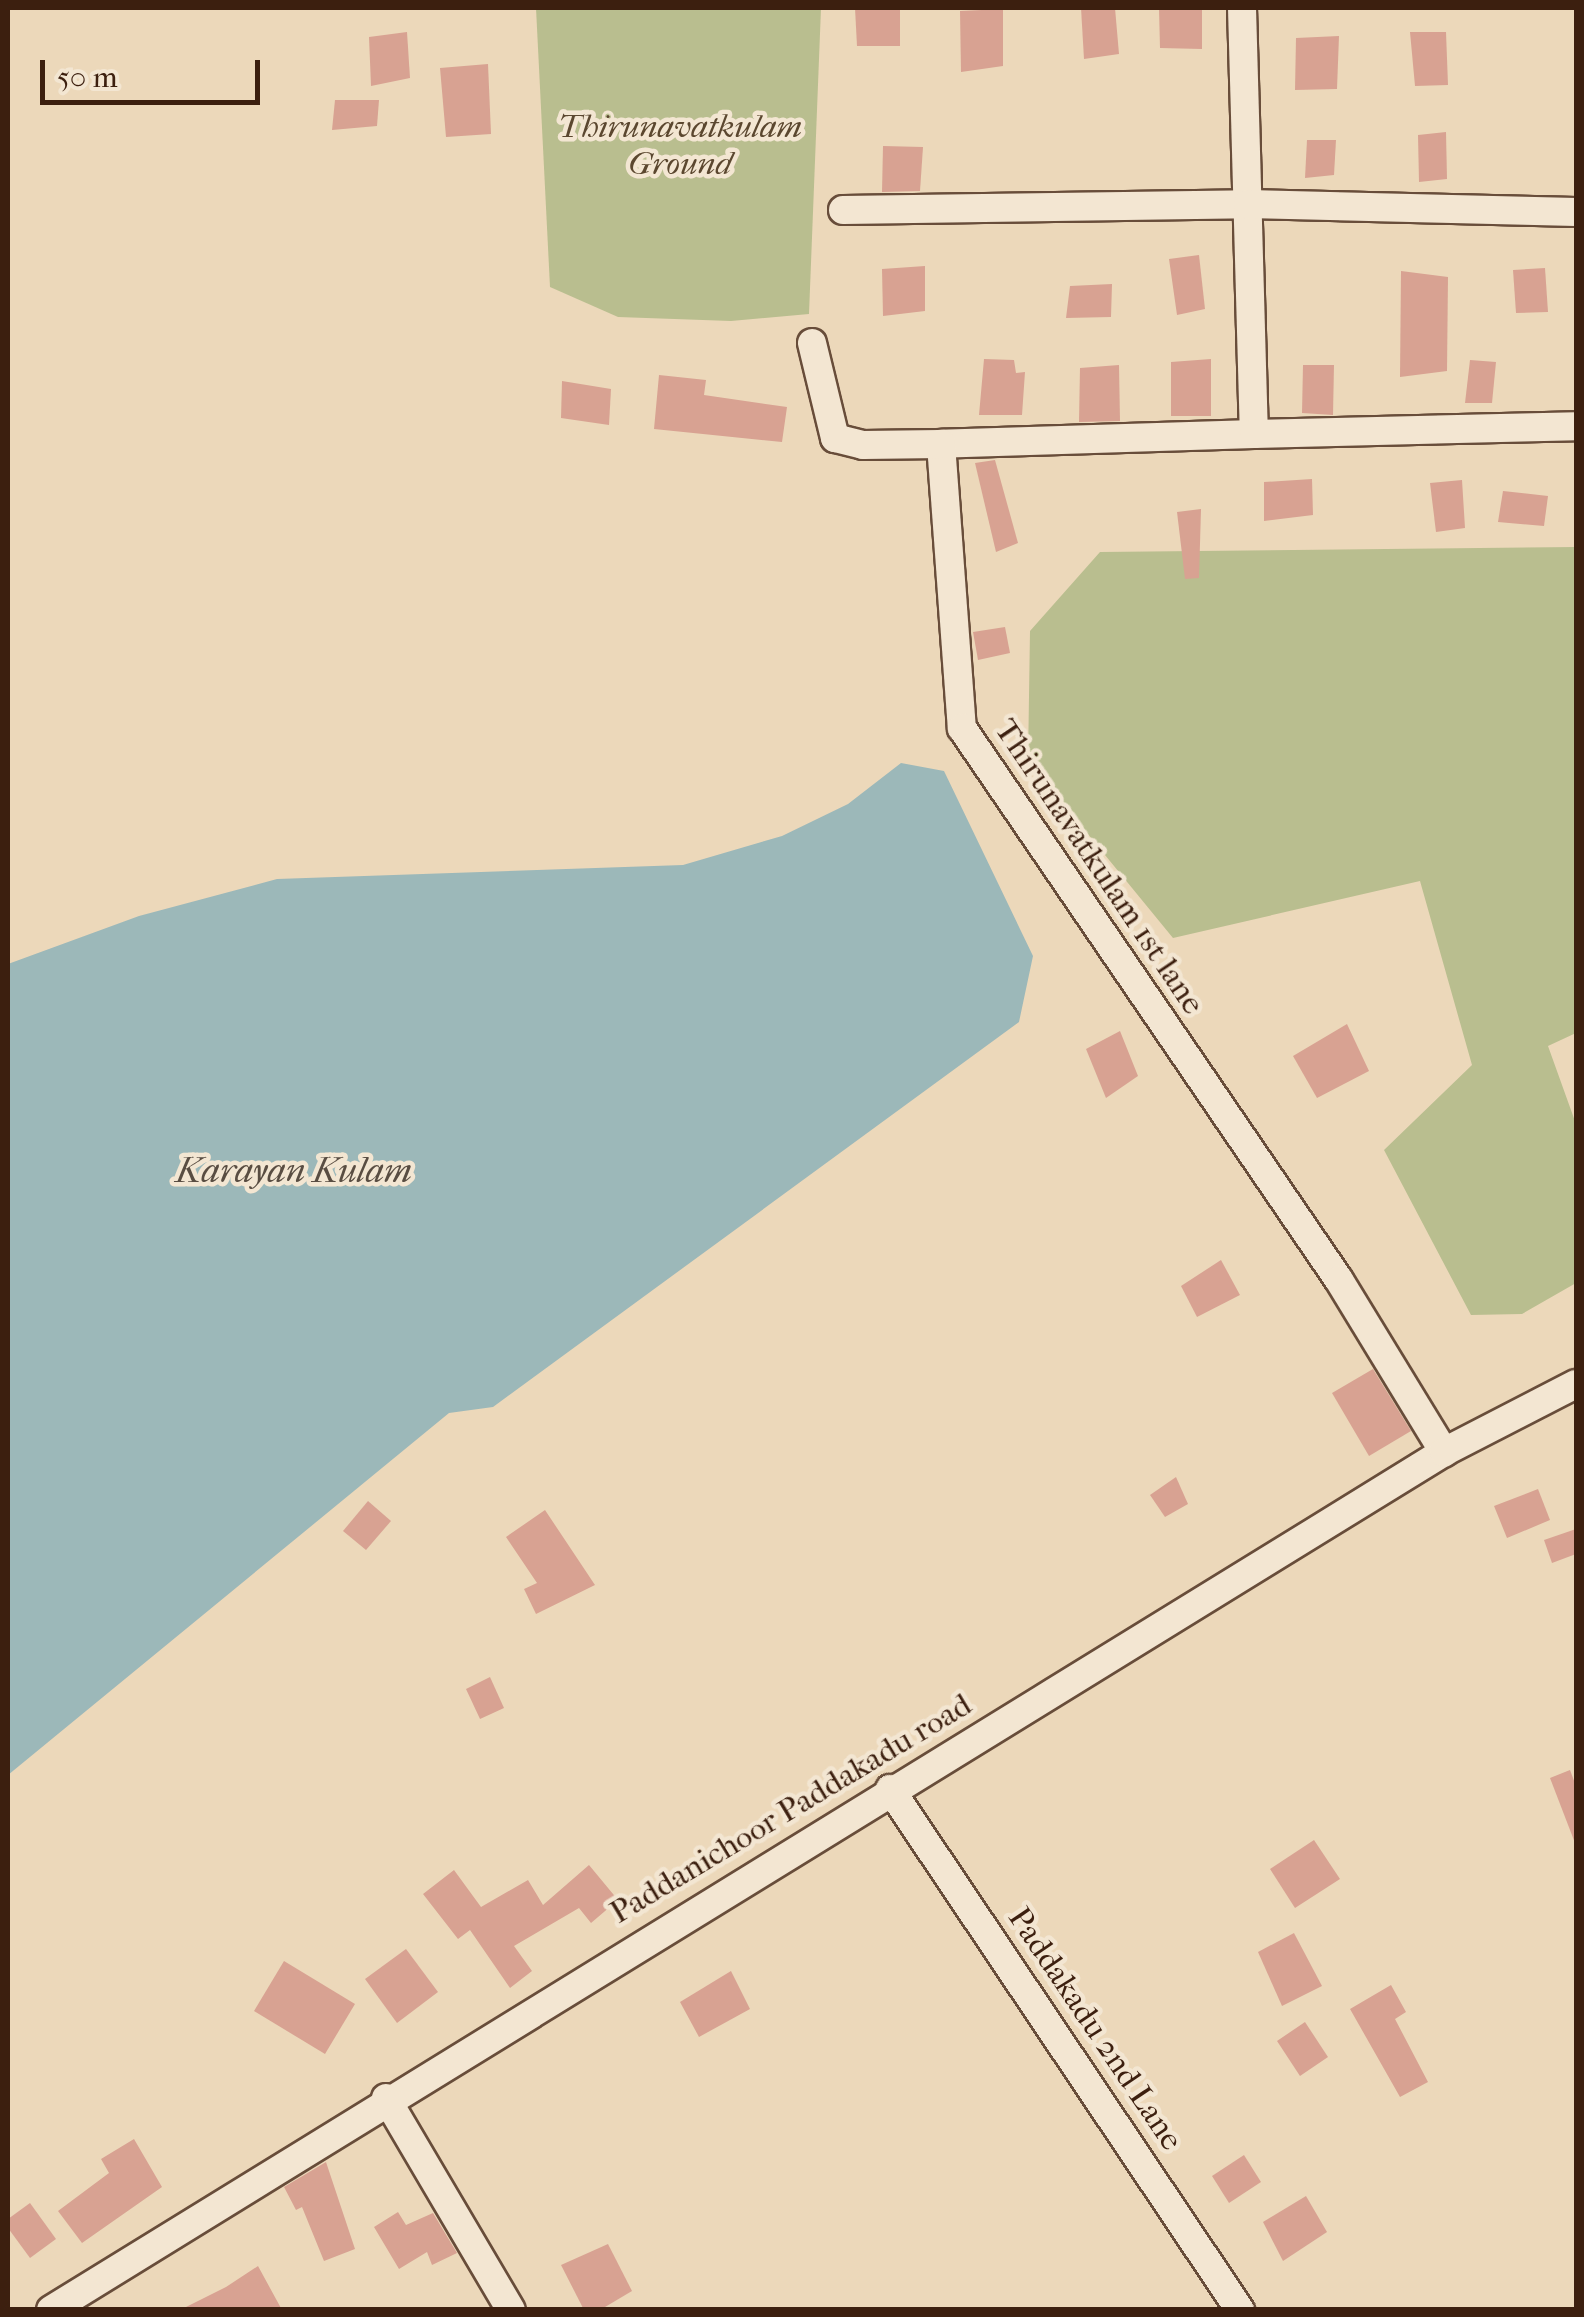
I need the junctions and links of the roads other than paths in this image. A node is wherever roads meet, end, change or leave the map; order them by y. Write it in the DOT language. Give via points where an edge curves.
graph roads {
  1 [pos="1242,8"];
  2 [pos="1248,204"];
  3 [pos="842,210"];
  4 [pos="1576,212"];
  5 [pos="812,342"];
  6 [pos="1576,426"];
  7 [pos="1254,434"];
  8 [pos="941,444"];
  9 [pos="1576,1384"];
  10 [pos="1444,1452"];
  11 [pos="890,1789"];
  12 [pos="386,2098"];
  13 [pos="51,2310"];
  14 [pos="512,2310"];
  15 [pos="1240,2310"];
  1 -- 2 [label="street"];
  2 -- 3 [label="street"];
  2 -- 4 [label="street"];
  2 -- 7 [label="street"];
  5 -- 8 [label="street" via="835,438 863,445"];
  6 -- 7 [label="street"];
  7 -- 8 [label="street"];
  8 -- 10 [label="street, Thirunavatkulam 1st lane" via="962,728 1339,1280"];
  9 -- 10 [label="street, Paddanichoor Paddakadu road"];
  10 -- 11 [label="street, Paddanichoor Paddakadu road"];
  11 -- 12 [label="street, Paddanichoor Paddakadu road"];
  11 -- 15 [label="street, Paddakadu 2nd Lane"];
  12 -- 13 [label="street, Paddanichoor Paddakadu road"];
  12 -- 14 [label="street"];
}
